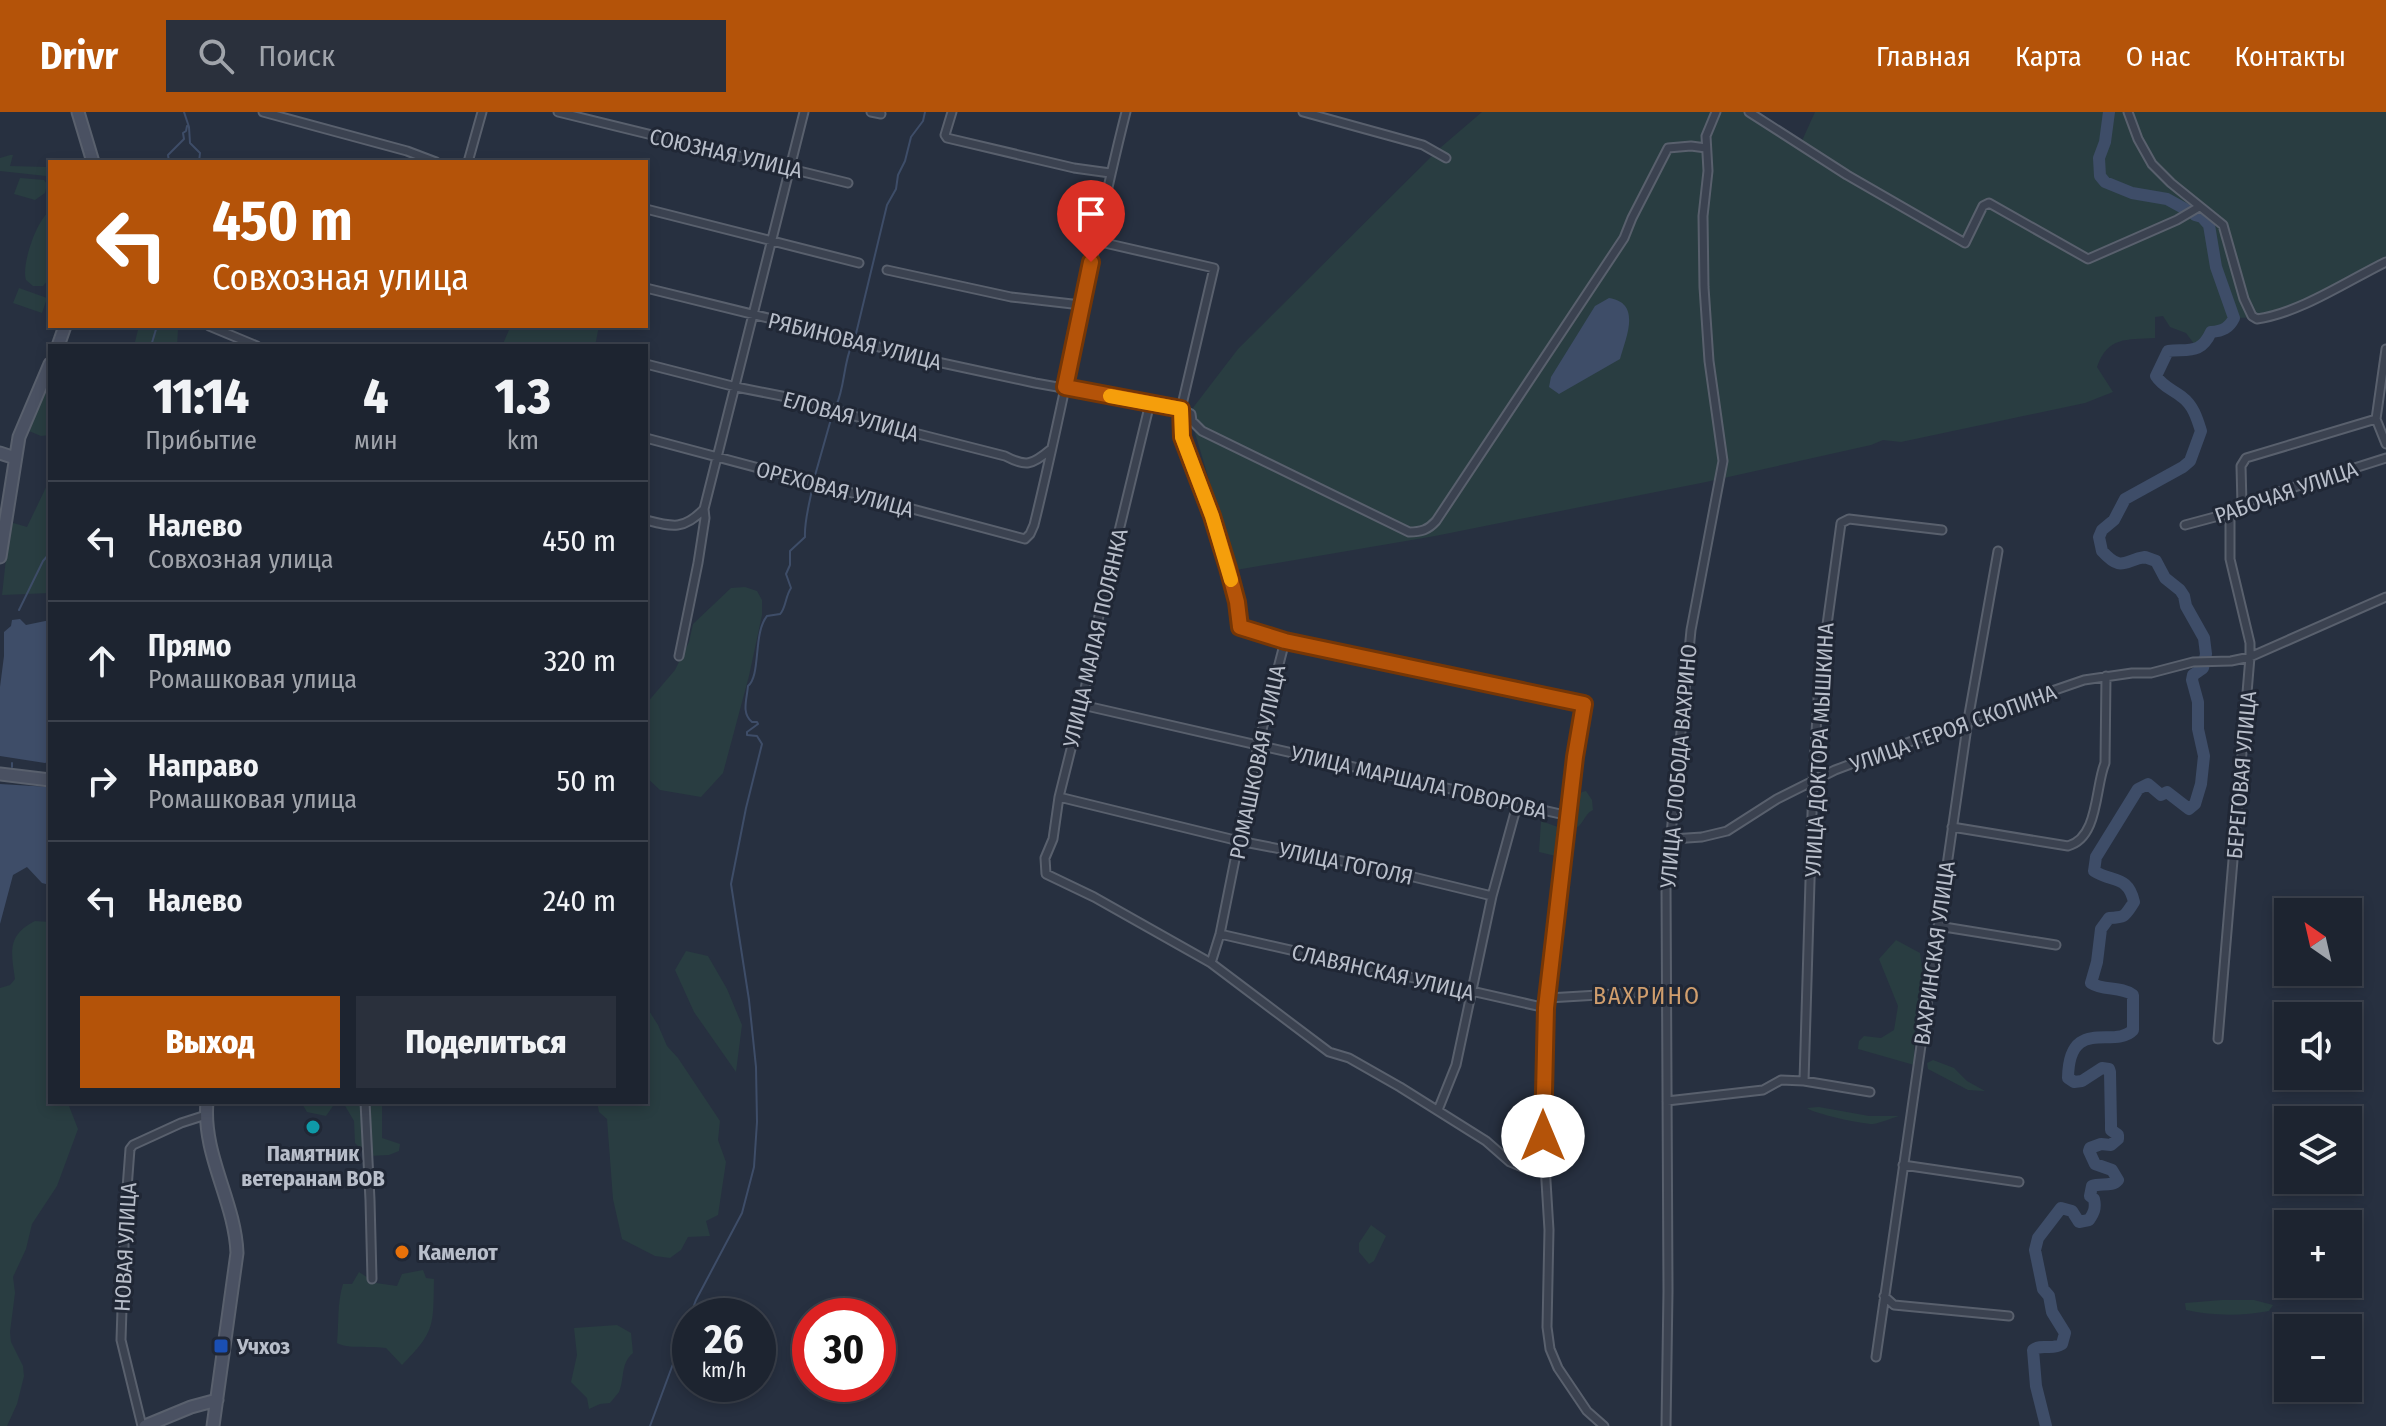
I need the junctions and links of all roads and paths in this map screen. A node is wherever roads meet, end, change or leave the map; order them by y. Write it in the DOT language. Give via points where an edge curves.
graph roads {
  1 [pos="78,112"];
  2 [pos="263,112"];
  3 [pos="482,112"];
  4 [pos="558,112"];
  5 [pos="804,112"];
  6 [pos="871,112"];
  7 [pos="952,112"];
  8 [pos="1126,112"];
  9 [pos="1303,112"];
  10 [pos="1716,112"];
  11 [pos="1749,112"];
  12 [pos="2128,112"];
  13 [pos="881,114"];
  14 [pos="1706,148"];
  15 [pos="1446,158"];
  16 [pos="92,160"];
  17 [pos="431,160"];
  18 [pos="469,160"];
  19 [pos="790,168"];
  20 [pos="1110,173"];
  21 [pos="848,183"];
  22 [pos="2199,207"];
  23 [pos="648,209"];
  24 [pos="772,240"];
  25 [pos="1096,241"];
  26 [pos="2386,262"];
  27 [pos="859,263"];
  28 [pos="887,270"];
  29 [pos="648,289"];
  30 [pos="1081,305"];
  31 [pos="752,315"];
  32 [pos="214,328"];
  33 [pos="252,344"];
  34 [pos="2386,349"];
  35 [pos="648,365"];
  36 [pos="48,369"];
  37 [pos="736,387"];
  38 [pos="1065,387"];
  39 [pos="1150,403"];
  40 [pos="1181,409"];
  41 [pos="2376,419"];
  42 [pos="648,439"];
  43 [pos="2386,444"];
  44 [pos="1051,449"];
  45 [pos="0,453"];
  46 [pos="716,457"];
  47 [pos="2386,458"];
  48 [pos="0,463"];
  49 [pos="14,463"];
  50 [pos="2242,505"];
  51 [pos="704,509"];
  52 [pos="2230,513"];
  53 [pos="648,520"];
  54 [pos="2185,525"];
  55 [pos="1942,530"];
  56 [pos="1998,551"];
  57 [pos="0,557"];
  58 [pos="2386,597"];
  59 [pos="1285,641"];
  60 [pos="679,656"];
  61 [pos="2250,657"];
  62 [pos="2106,676"];
  63 [pos="1082,705"];
  64 [pos="1968,720"];
  65 [pos="1258,745"];
  66 [pos="0,774"];
  67 [pos="48,780"];
  68 [pos="1813,781"];
  69 [pos="1059,797"];
  70 [pos="1517,805"];
  71 [pos="1569,816"];
  72 [pos="1952,827"];
  73 [pos="1672,839"];
  74 [pos="1239,841"];
  75 [pos="1492,896"];
  76 [pos="1938,926"];
  77 [pos="1220,934"];
  78 [pos="2056,945"];
  79 [pos="1211,963"];
  80 [pos="1666,991"];
  81 [pos="1472,993"];
  82 [pos="1548,998"];
  83 [pos="1546,1008"];
  84 [pos="2218,1039"];
  85 [pos="1804,1081"];
  86 [pos="1870,1092"];
  87 [pos="1667,1101"];
  88 [pos="207,1104"];
  89 [pos="365,1104"];
  90 [pos="1438,1110"];
  91 [pos="206,1115"];
  92 [pos="1544,1155"];
  93 [pos="1903,1165"];
  94 [pos="2019,1182"];
  95 [pos="372,1279"];
  96 [pos="1884,1296"];
  97 [pos="2009,1316"];
  98 [pos="1876,1357"];
  99 [pos="217,1400"];
  100 [pos="144,1426"];
  101 [pos="213,1426"];
  102 [pos="1604,1426"];
  103 [pos="1666,1426"];
  1 -- 16 [label="main road"];
  2 -- 17 [label="street"];
  3 -- 18 [label="street"];
  4 -- 19 [label="street, СОЮЗНАЯ УЛИЦА"];
  5 -- 19 [label="street"];
  6 -- 13 [label="street"];
  7 -- 20 [label="street" via="947,138"];
  8 -- 20 [label="street"];
  9 -- 15 [label="street" via="1423,145"];
  10 -- 14 [label="street, УЛИЦА СЛОБОДА ВАХРИНО"];
  11 -- 22 [label="street" via="1965,243 1989,203 2088,259"];
  12 -- 22 [label="street" via="2152,164"];
  14 -- 40 [label="street" via="1668,148 1624,238 1427,530 1409,532 1368,513 1202,431"];
  14 -- 73 [label="street, УЛИЦА СЛОБОДА ВАХРИНО" via="1706,317 1723,461 1691,630"];
  19 -- 21 [label="street, СОЮЗНАЯ УЛИЦА"];
  19 -- 24 [label="street"];
  20 -- 25 [label="street"];
  22 -- 26 [label="street" via="2223,225 2244,299 2257,319 2303,304"];
  23 -- 24 [label="street"];
  24 -- 27 [label="street"];
  24 -- 31 [label="street"];
  25 -- 30 [label="street"];
  25 -- 40 [label="street, РОМАШКОВАЯ УЛИЦА" via="1214,268"];
  28 -- 30 [label="street" via="1011,297"];
  29 -- 31 [label="street, РЯБИНОВАЯ УЛИЦА"];
  30 -- 38 [label="street"];
  31 -- 37 [label="street"];
  31 -- 38 [label="street, РЯБИНОВАЯ УЛИЦА" via="914,357"];
  32 -- 33 [label="street"];
  34 -- 41 [label="street"];
  35 -- 37 [label="street, ЕЛОВАЯ УЛИЦА"];
  36 -- 49 [label="main road"];
  37 -- 44 [label="street, ЕЛОВАЯ УЛИЦА" via="839,410 1023,464"];
  37 -- 46 [label="street"];
  38 -- 39 [label="street, РЯБИНОВАЯ УЛИЦА"];
  38 -- 44 [label="street"];
  39 -- 40 [label="street, РЯБИНОВАЯ УЛИЦА"];
  39 -- 63 [label="street, УЛИЦА МАЛАЯ ПОЛЯНКА"];
  40 -- 59 [label="street, РОМАШКОВАЯ УЛИЦА" via="1182,437 1228,568 1240,627"];
  41 -- 43 [label="street"];
  41 -- 50 [label="street" via="2246,458 2241,466"];
  42 -- 46 [label="street, ОРЕХОВАЯ УЛИЦА"];
  44 -- 46 [label="street, ОРЕХОВАЯ УЛИЦА" via="1034,525 1025,539"];
  45 -- 49 [label="main road"];
  46 -- 51 [label="street"];
  47 -- 50 [label="street, РАБОЧАЯ УЛИЦА"];
  48 -- 49 [label="main road"];
  49 -- 57 [label="main road"];
  50 -- 52 [label="street, РАБОЧАЯ УЛИЦА"];
  51 -- 53 [label="street" via="683,525"];
  51 -- 60 [label="street"];
  52 -- 54 [label="street, РАБОЧАЯ УЛИЦА"];
  52 -- 61 [label="street, БЕРЕГОВАЯ УЛИЦА" via="2230,559"];
  55 -- 68 [label="street, УЛИЦА ДОКТОРА МЫШКИНА" via="1849,519 1841,523 1819,683"];
  56 -- 64 [label="street, ВАХРИНСКАЯ УЛИЦА"];
  58 -- 61 [label="street, УЛИЦА ГЕРОЯ СКОПИНА"];
  59 -- 65 [label="street, РОМАШКОВАЯ УЛИЦА"];
  59 -- 71 [label="street" via="1584,704"];
  61 -- 62 [label="street, УЛИЦА ГЕРОЯ СКОПИНА"];
  61 -- 84 [label="street, БЕРЕГОВАЯ УЛИЦА"];
  62 -- 64 [label="street, УЛИЦА ГЕРОЯ СКОПИНА"];
  62 -- 72 [label="street" via="2105,763 2082,838 2068,846"];
  63 -- 65 [label="street, УЛИЦА МАРШАЛА ГОВОРОВА"];
  63 -- 69 [label="street, УЛИЦА МАЛАЯ ПОЛЯНКА"];
  64 -- 68 [label="street, УЛИЦА ГЕРОЯ СКОПИНА"];
  64 -- 72 [label="street, ВАХРИНСКАЯ УЛИЦА"];
  65 -- 70 [label="street, УЛИЦА МАРШАЛА ГОВОРОВА"];
  65 -- 74 [label="street, РОМАШКОВАЯ УЛИЦА"];
  66 -- 67 [label="main road"];
  68 -- 73 [label="street, УЛИЦА ГЕРОЯ СКОПИНА" via="1727,831"];
  68 -- 85 [label="street, УЛИЦА ДОКТОРА МЫШКИНА"];
  69 -- 74 [label="street, УЛИЦА ГОГОЛЯ"];
  69 -- 79 [label="street, УЛИЦА МАЛАЯ ПОЛЯНКА" via="1046,874"];
  70 -- 71 [label="street, УЛИЦА МАРШАЛА ГОВОРОВА"];
  70 -- 75 [label="street"];
  71 -- 82 [label="street"];
  72 -- 76 [label="street, ВАХРИНСКАЯ УЛИЦА"];
  73 -- 80 [label="street, УЛИЦА СЛОБОДА ВАХРИНО" via="1666,885"];
  74 -- 75 [label="street, УЛИЦА ГОГОЛЯ"];
  74 -- 77 [label="street, РОМАШКОВАЯ УЛИЦА"];
  75 -- 81 [label="street"];
  76 -- 78 [label="street"];
  76 -- 93 [label="street, ВАХРИНСКАЯ УЛИЦА"];
  77 -- 79 [label="street, РОМАШКОВАЯ УЛИЦА"];
  77 -- 81 [label="street, СЛАВЯНСКАЯ УЛИЦА"];
  79 -- 90 [label="street" via="1329,1052 1349,1058"];
  80 -- 82 [label="street"];
  80 -- 87 [label="street, УЛИЦА СЛОБОДА ВАХРИНО"];
  81 -- 83 [label="street, СЛАВЯНСКАЯ УЛИЦА"];
  81 -- 90 [label="street" via="1456,1065"];
  82 -- 83 [label="street"];
  83 -- 92 [label="street"];
  85 -- 86 [label="street"];
  85 -- 87 [label="street" via="1781,1080 1763,1090"];
  87 -- 103 [label="street, УЛИЦА СЛОБОДА ВАХРИНО"];
  88 -- 91 [label="main road"];
  89 -- 95 [label="street"];
  90 -- 92 [label="street" via="1510,1162 1527,1169"];
  91 -- 99 [label="main road" via="237,1253"];
  91 -- 100 [label="street, НОВАЯ УЛИЦА" via="130,1149 121,1340"];
  92 -- 102 [label="street" via="1550,1349 1571,1389"];
  93 -- 94 [label="street"];
  93 -- 96 [label="street, ВАХРИНСКАЯ УЛИЦА"];
  96 -- 97 [label="street" via="1894,1305"];
  96 -- 98 [label="street, ВАХРИНСКАЯ УЛИЦА"];
  99 -- 100 [label="main road"];
  99 -- 101 [label="main road"];
}
